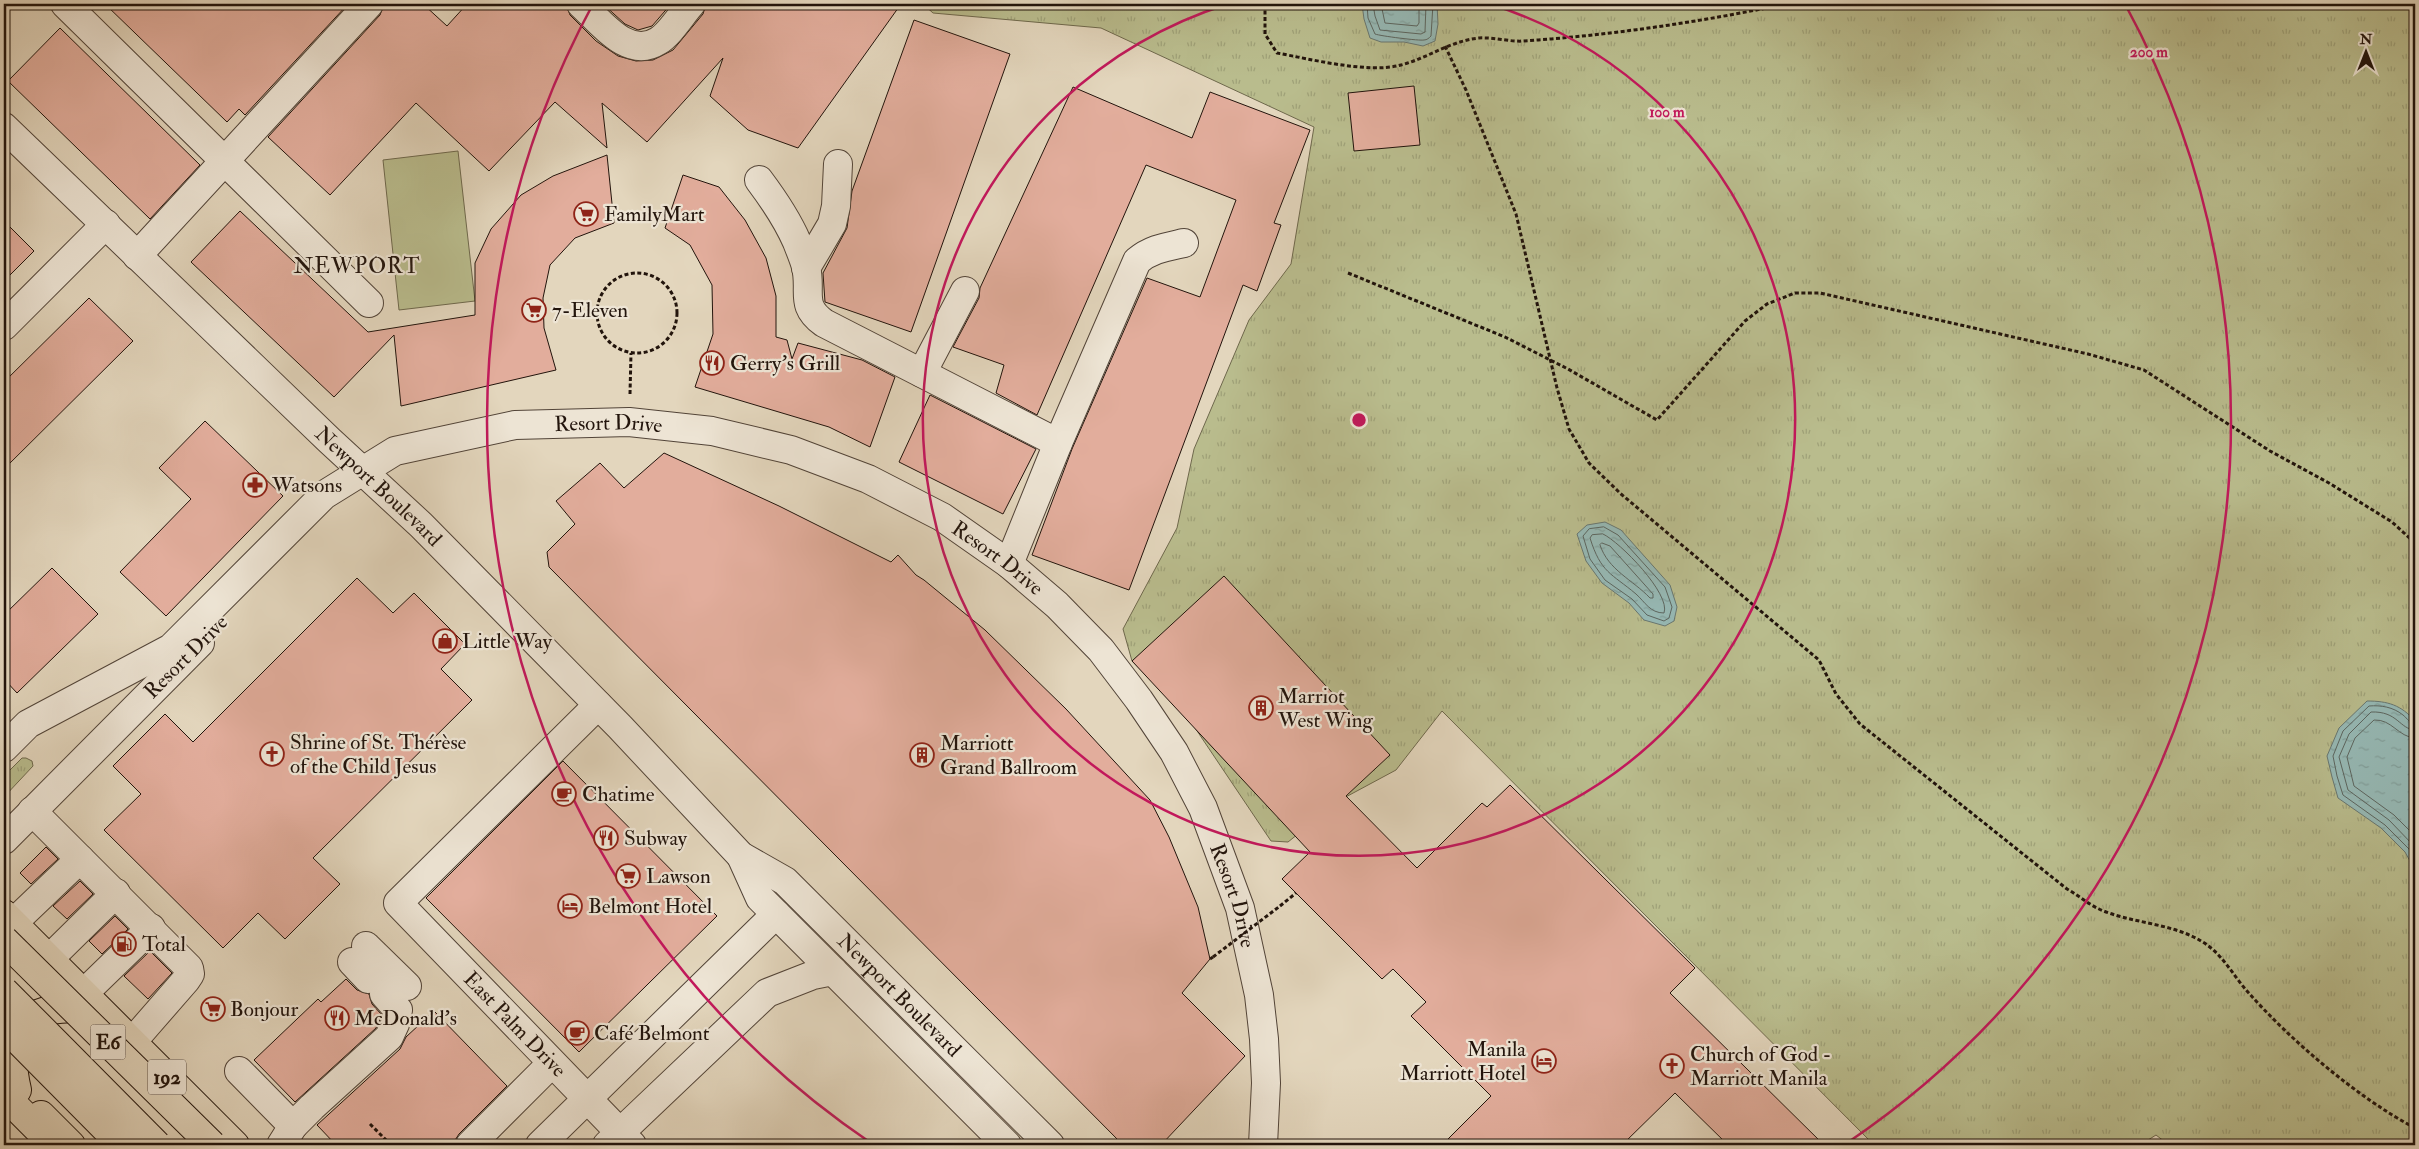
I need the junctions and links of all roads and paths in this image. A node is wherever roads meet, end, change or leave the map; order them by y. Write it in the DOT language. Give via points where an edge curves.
graph roads {
  1 [pos="65,4"];
  2 [pos="369,4"];
  3 [pos="581,4"];
  4 [pos="691,4"];
  5 [pos="1265,4"];
  6 [pos="1786,4"];
  7 [pos="1445,46"];
  8 [pos="4,127"];
  9 [pos="224,161"];
  10 [pos="838,164"];
  11 [pos="758,180"];
  12 [pos="106,224"];
  13 [pos="1184,243"];
  14 [pos="137,256"];
  15 [pos="806,268"];
  16 [pos="1348,273"];
  17 [pos="965,291"];
  18 [pos="369,303"];
  19 [pos="4,326"];
  20 [pos="631,354"];
  21 [pos="1550,360"];
  22 [pos="922,373"];
  23 [pos="629,422"];
  24 [pos="1058,443"];
  25 [pos="364,470"];
  26 [pos="2415,543"];
  27 [pos="1009,564"];
  28 [pos="177,654"];
  29 [pos="598,706"];
  30 [pos="4,748"];
  31 [pos="32,811"];
  32 [pos="4,840"];
  33 [pos="741,856"];
  34 [pos="80,859"];
  35 [pos="1296,893"];
  36 [pos="116,894"];
  37 [pos="776,914"];
  38 [pos="7,925"];
  39 [pos="151,928"];
  40 [pos="49,959"];
  41 [pos="1210,959"];
  42 [pos="833,971"];
  43 [pos="375,973"];
  44 [pos="4,991"];
  45 [pos="92,1000"];
  46 [pos="4,1026"];
  47 [pos="132,1042"];
  48 [pos="551,1064"];
  49 [pos="238,1071"];
  50 [pos="1266,1084"];
  51 [pos="8,1087"];
  52 [pos="586,1099"];
  53 [pos="370,1124"];
  54 [pos="2415,1128"];
  55 [pos="287,1136"];
  56 [pos="620,1141"];
  57 [pos="54,1145"];
  58 [pos="71,1145"];
  59 [pos="122,1145"];
  60 [pos="157,1145"];
  61 [pos="212,1145"];
  62 [pos="235,1145"];
  63 [pos="391,1145"];
  64 [pos="470,1145"];
  65 [pos="540,1145"];
  66 [pos="1007,1145"];
  67 [pos="1050,1145"];
  68 [pos="1253,1145"];
  69 [pos="1264,1145"];
  1 -- 9 [label="street"];
  2 -- 9 [label="street"];
  3 -- 4 [label="street" via="623,42 643,47 658,41"];
  5 -- 7 [label="path" via="1265,34 1277,53 1359,67 1400,66"];
  6 -- 7 [label="path" via="1702,21 1521,41 1480,38"];
  7 -- 21 [label="path" via="1516,214"];
  8 -- 12 [label="street, Newport Boulevard"];
  9 -- 14 [label="street"];
  9 -- 18 [label="street"];
  10 -- 15 [label="street" via="832,224"];
  11 -- 15 [label="street" via="785,216"];
  12 -- 14 [label="street, Newport Boulevard"];
  12 -- 19 [label="street"];
  13 -- 24 [label="street" via="1146,253 1137,261"];
  14 -- 25 [label="street, Newport Boulevard"];
  15 -- 22 [label="street" via="807,299 813,314 824,323"];
  16 -- 21 [label="path" via="1505,337"];
  17 -- 22 [label="street"];
  20 -- 20 [label="path" via="607,341 599,329 597,303 612,281 638,272 652,275 672,291 678,317 674,330 657,349"];
  20 -- 23 [label="path"];
  21 -- 26 [label="path" via="1657,420 1746,321 1767,304 1795,293 1820,293 2088,354 2144,370 2270,451 2392,522"];
  21 -- 54 [label="path" via="1569,429 1589,463 1621,494 1819,660 1836,694 1860,724 2075,894 2100,909 2162,926 2201,941 2229,965 2247,991 2312,1054 2388,1113"];
  22 -- 24 [label="street"];
  23 -- 25 [label="street, Resort Drive" via="515,425 395,451"];
  23 -- 27 [label="street, Resort Drive" via="712,431 791,450 868,479 942,517"];
  24 -- 27 [label="street"];
  25 -- 28 [label="street, Resort Drive" via="324,495"];
  25 -- 29 [label="street, Newport Boulevard"];
  27 -- 50 [label="street, Resort Drive" via="1057,605 1106,658 1174,752 1203,808 1232,882 1249,945 1259,995"];
  28 -- 30 [label="street, Resort Drive" via="28,724"];
  28 -- 31 [label="street, Resort Drive"];
  29 -- 33 [label="street, Newport Boulevard"];
  29 -- 48 [label="street, East Palm Drive" via="398,903"];
  31 -- 32 [label="street, Resort Drive"];
  31 -- 34 [label="street"];
  33 -- 37 [label="street, Newport Boulevard" via="760,898"];
  33 -- 67 [label="street, Newport Boulevard" via="785,882"];
  34 -- 36 [label="street"];
  34 -- 38 [label="street"];
  35 -- 41 [label="path, bridge"];
  36 -- 39 [label="street"];
  36 -- 40 [label="street"];
  37 -- 42 [label="street, Newport Boulevard"];
  37 -- 52 [label="street"];
  38 -- 40 [label="main road, 192"];
  38 -- 61 [label="main road, E6, bridge"];
  39 -- 45 [label="street"];
  39 -- 47 [label="street" via="183,960 190,974"];
  40 -- 45 [label="main road, 192"];
  42 -- 56 [label="street" via="813,975 768,993"];
  42 -- 66 [label="street, Newport Boulevard"];
  43 -- 55 [label="street" via="398,1010 396,1024 389,1037"];
  44 -- 60 [label="main road, bridge"];
  45 -- 47 [label="main road, 192"];
  45 -- 51 [label="main road" via="47,1011 26,1023 15,1040"];
  46 -- 59 [label="main road, bridge"];
  47 -- 62 [label="main road, 192"];
  48 -- 52 [label="street, East Palm Drive"];
  48 -- 64 [label="street"];
  49 -- 55 [label="street"];
  50 -- 68 [label="street" via="1253,1104"];
  50 -- 69 [label="street, Resort Drive"];
  51 -- 57 [label="main road"];
  51 -- 58 [label="main road"];
  52 -- 56 [label="street, East Palm Drive"];
  52 -- 65 [label="street"];
  53 -- 63 [label="path"];
}
